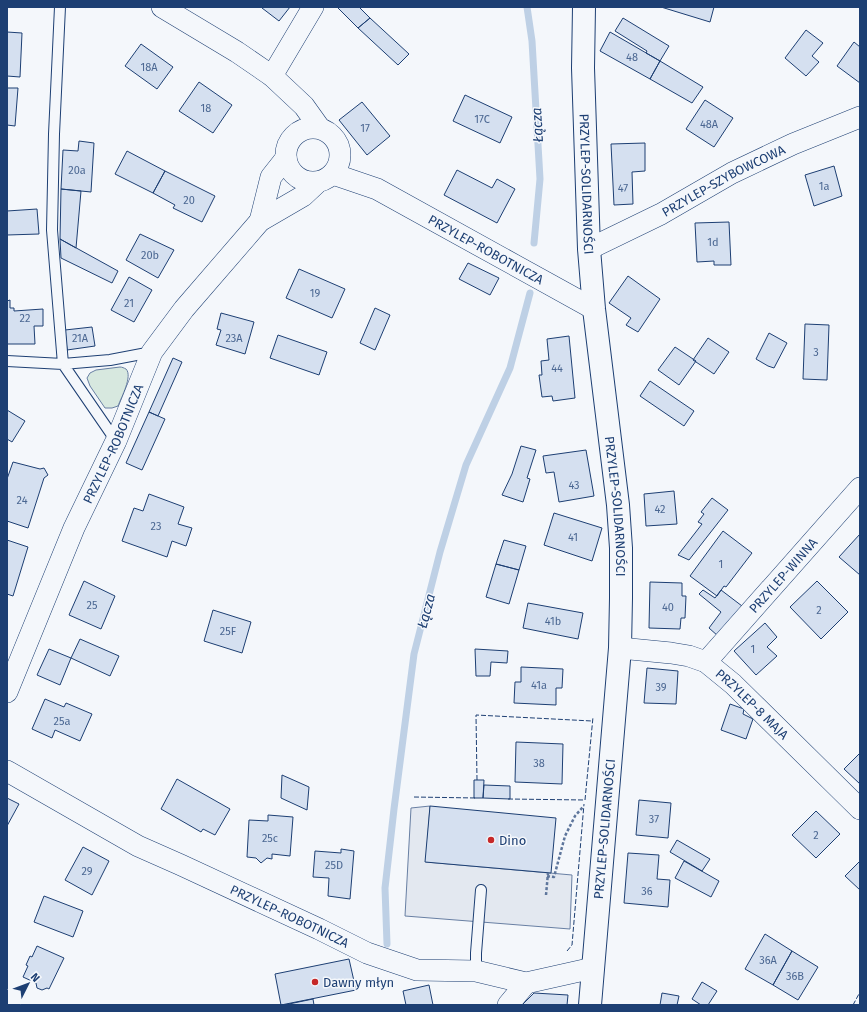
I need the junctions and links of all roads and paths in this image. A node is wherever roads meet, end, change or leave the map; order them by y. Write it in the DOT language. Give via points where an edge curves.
graph roads {
  1 [pos="60,7"];
  2 [pos="162,7"];
  3 [pos="313,7"];
  4 [pos="584,7"];
  5 [pos="272,76"];
  6 [pos="293,96"];
  7 [pos="860,117"];
  8 [pos="319,127"];
  9 [pos="296,133"];
  10 [pos="341,150"];
  11 [pos="286,158"];
  12 [pos="326,178"];
  13 [pos="377,189"];
  14 [pos="260,221"];
  15 [pos="589,249"];
  16 [pos="594,309"];
  17 [pos="152,352"];
  18 [pos="7,361"];
  19 [pos="63,364"];
  20 [pos="116,441"];
  21 [pos="860,488"];
  22 [pos="620,648"];
  23 [pos="706,662"];
  24 [pos="7,692"];
  25 [pos="7,771"];
  26 [pos="584,806"];
  27 [pos="860,809"];
  28 [pos="481,890"];
  29 [pos="546,895"];
  30 [pos="593,968"];
  31 [pos="476,971"];
  32 [pos="526,983"];
  33 [pos="508,1005"];
  34 [pos="590,1005"];
  1 -- 19 [label="lane" via="52,230"];
  2 -- 5 [label="street"];
  3 -- 5 [label="street"];
  4 -- 15 [label="main road, PRZYLEP-SOLIDARNOŚCI" via="583,68"];
  5 -- 6 [label="street"];
  6 -- 8 [label="street" via="304,106"];
  6 -- 9 [label="street"];
  7 -- 15 [label="street, PRZYLEP-SZYBOWCOWA" via="732,172 661,214"];
  8 -- 9 [label="street" via="302,129"];
  8 -- 10 [label="street" via="333,135"];
  9 -- 11 [label="street" via="288,144"];
  10 -- 12 [label="street" via="338,167"];
  10 -- 13 [label="street, PRZYLEP-ROBOTNICZA"];
  11 -- 12 [label="street" via="288,167 301,179 309,182"];
  11 -- 14 [label="street, PRZYLEP-ROBOTNICZA" via="271,177"];
  12 -- 13 [label="street, PRZYLEP-ROBOTNICZA"];
  12 -- 14 [label="street, PRZYLEP-ROBOTNICZA" via="303,196"];
  13 -- 16 [label="street, PRZYLEP-ROBOTNICZA"];
  14 -- 17 [label="street, PRZYLEP-ROBOTNICZA" via="184,309"];
  15 -- 16 [label="main road, PRZYLEP-SOLIDARNOŚCI"];
  16 -- 22 [label="main road, PRZYLEP-SOLIDARNOŚCI" via="618,505 621,570"];
  17 -- 19 [label="lane" via="110,360"];
  17 -- 20 [label="street, PRZYLEP-ROBOTNICZA"];
  18 -- 19 [label="lane"];
  19 -- 20 [label="lane"];
  20 -- 24 [label="street, PRZYLEP-ROBOTNICZA" via="74,528"];
  21 -- 23 [label="street, PRZYLEP-WINNA"];
  22 -- 23 [label="street, PRZYLEP-8 MAJA" via="671,653"];
  22 -- 30 [label="main road, PRZYLEP-SOLIDARNOŚCI"];
  23 -- 27 [label="street, PRZYLEP-8 MAJA" via="733,684"];
  25 -- 31 [label="street, PRZYLEP-ROBOTNICZA" via="138,846 367,953 418,970"];
  26 -- 29 [label="path" via="575,816 565,836 554,877 547,875"];
  28 -- 31 [label="lane"];
  30 -- 32 [label="street, PRZYLEP-ROBOTNICZA"];
  30 -- 34 [label="main road, PRZYLEP-SOLIDARNOŚCI"];
  31 -- 32 [label="street, PRZYLEP-ROBOTNICZA"];
  32 -- 33 [label="street"];
}
